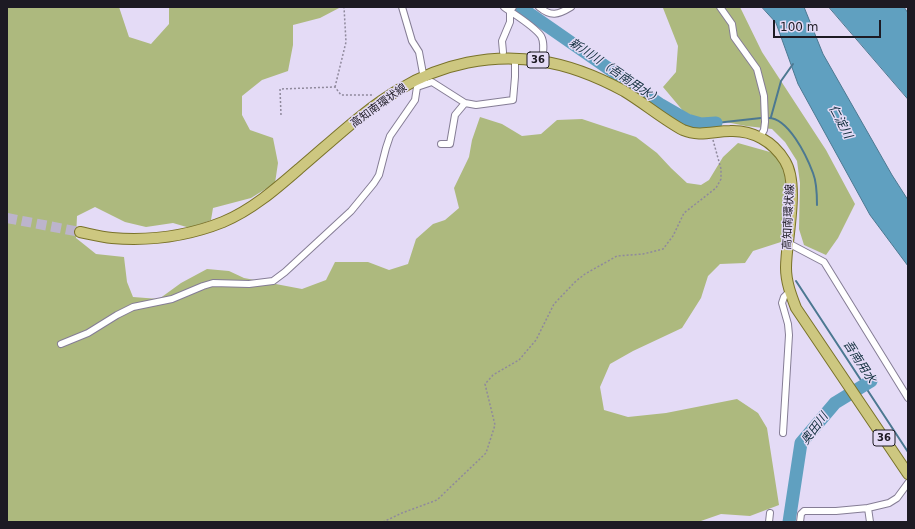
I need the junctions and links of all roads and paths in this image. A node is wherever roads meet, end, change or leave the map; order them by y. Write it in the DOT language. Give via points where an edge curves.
graph roads {
  1 [pos="344,7"];
  2 [pos="402,7"];
  3 [pos="504,7"];
  4 [pos="539,7"];
  5 [pos="571,7"];
  6 [pos="720,7"];
  7 [pos="512,8"];
  8 [pos="503,52"];
  9 [pos="515,59"];
  10 [pos="542,61"];
  11 [pos="424,80"];
  12 [pos="336,88"];
  13 [pos="376,95"];
  14 [pos="466,103"];
  15 [pos="281,115"];
  16 [pos="710,133"];
  17 [pos="760,137"];
  18 [pos="441,144"];
  19 [pos="80,232"];
  20 [pos="788,243"];
  21 [pos="789,292"];
  22 [pos="61,344"];
  23 [pos="908,398"];
  24 [pos="783,433"];
  25 [pos="908,474"];
  26 [pos="908,483"];
  27 [pos="868,508"];
  28 [pos="770,512"];
  29 [pos="383,522"];
  30 [pos="769,522"];
  31 [pos="800,522"];
  32 [pos="870,522"];
  1 -- 12 [label="path" via="346,42"];
  2 -- 11 [label="street" via="412,41 419,52"];
  3 -- 7 [label="street"];
  4 -- 5 [label="street" via="545,12 558,14"];
  6 -- 17 [label="street" via="732,24 734,37 757,69 764,96 765,122"];
  7 -- 8 [label="street" via="510,22 502,41"];
  7 -- 10 [label="street" via="541,37 544,48"];
  9 -- 10 [label="main road, 高知南環状線 / 36"];
  9 -- 11 [label="main road, 高知南環状線 / 36" via="465,63 443,69"];
  9 -- 14 [label="street" via="513,100 476,105"];
  10 -- 16 [label="main road, 高知南環状線 / 36" via="598,78 624,91 684,130"];
  11 -- 14 [label="street" via="432,82"];
  11 -- 19 [label="main road, 高知南環状線 / 36" via="399,89 371,108 253,206 224,221 169,237 111,238"];
  11 -- 22 [label="street" via="417,87 415,100 390,136 379,175 374,183 340,222 273,281 213,283 172,299 133,307 88,333"];
  12 -- 13 [label="path" via="341,95"];
  12 -- 15 [label="path" via="280,89"];
  14 -- 18 [label="street" via="456,114 450,144"];
  16 -- 17 [label="main road, 高知南環状線 / 36" via="747,132"];
  16 -- 29 [label="path" via="721,168 721,179 716,188 684,213 673,236 663,249 617,256 576,281 554,304 536,340 519,360 493,375 485,384 495,425 486,453 437,500"];
  17 -- 20 [label="main road, 高知南環状線 / 36" via="776,148 786,162 791,178"];
  20 -- 21 [label="main road, 高知南環状線 / 36" via="786,269"];
  20 -- 23 [label="street" via="824,262"];
  21 -- 24 [label="street" via="782,303 789,334"];
  21 -- 25 [label="main road, 高知南環状線 / 36" via="796,308"];
  26 -- 27 [label="street" via="897,498 889,503"];
  27 -- 31 [label="street" via="804,511"];
  27 -- 32 [label="street"];
  28 -- 30 [label="street"];
}
